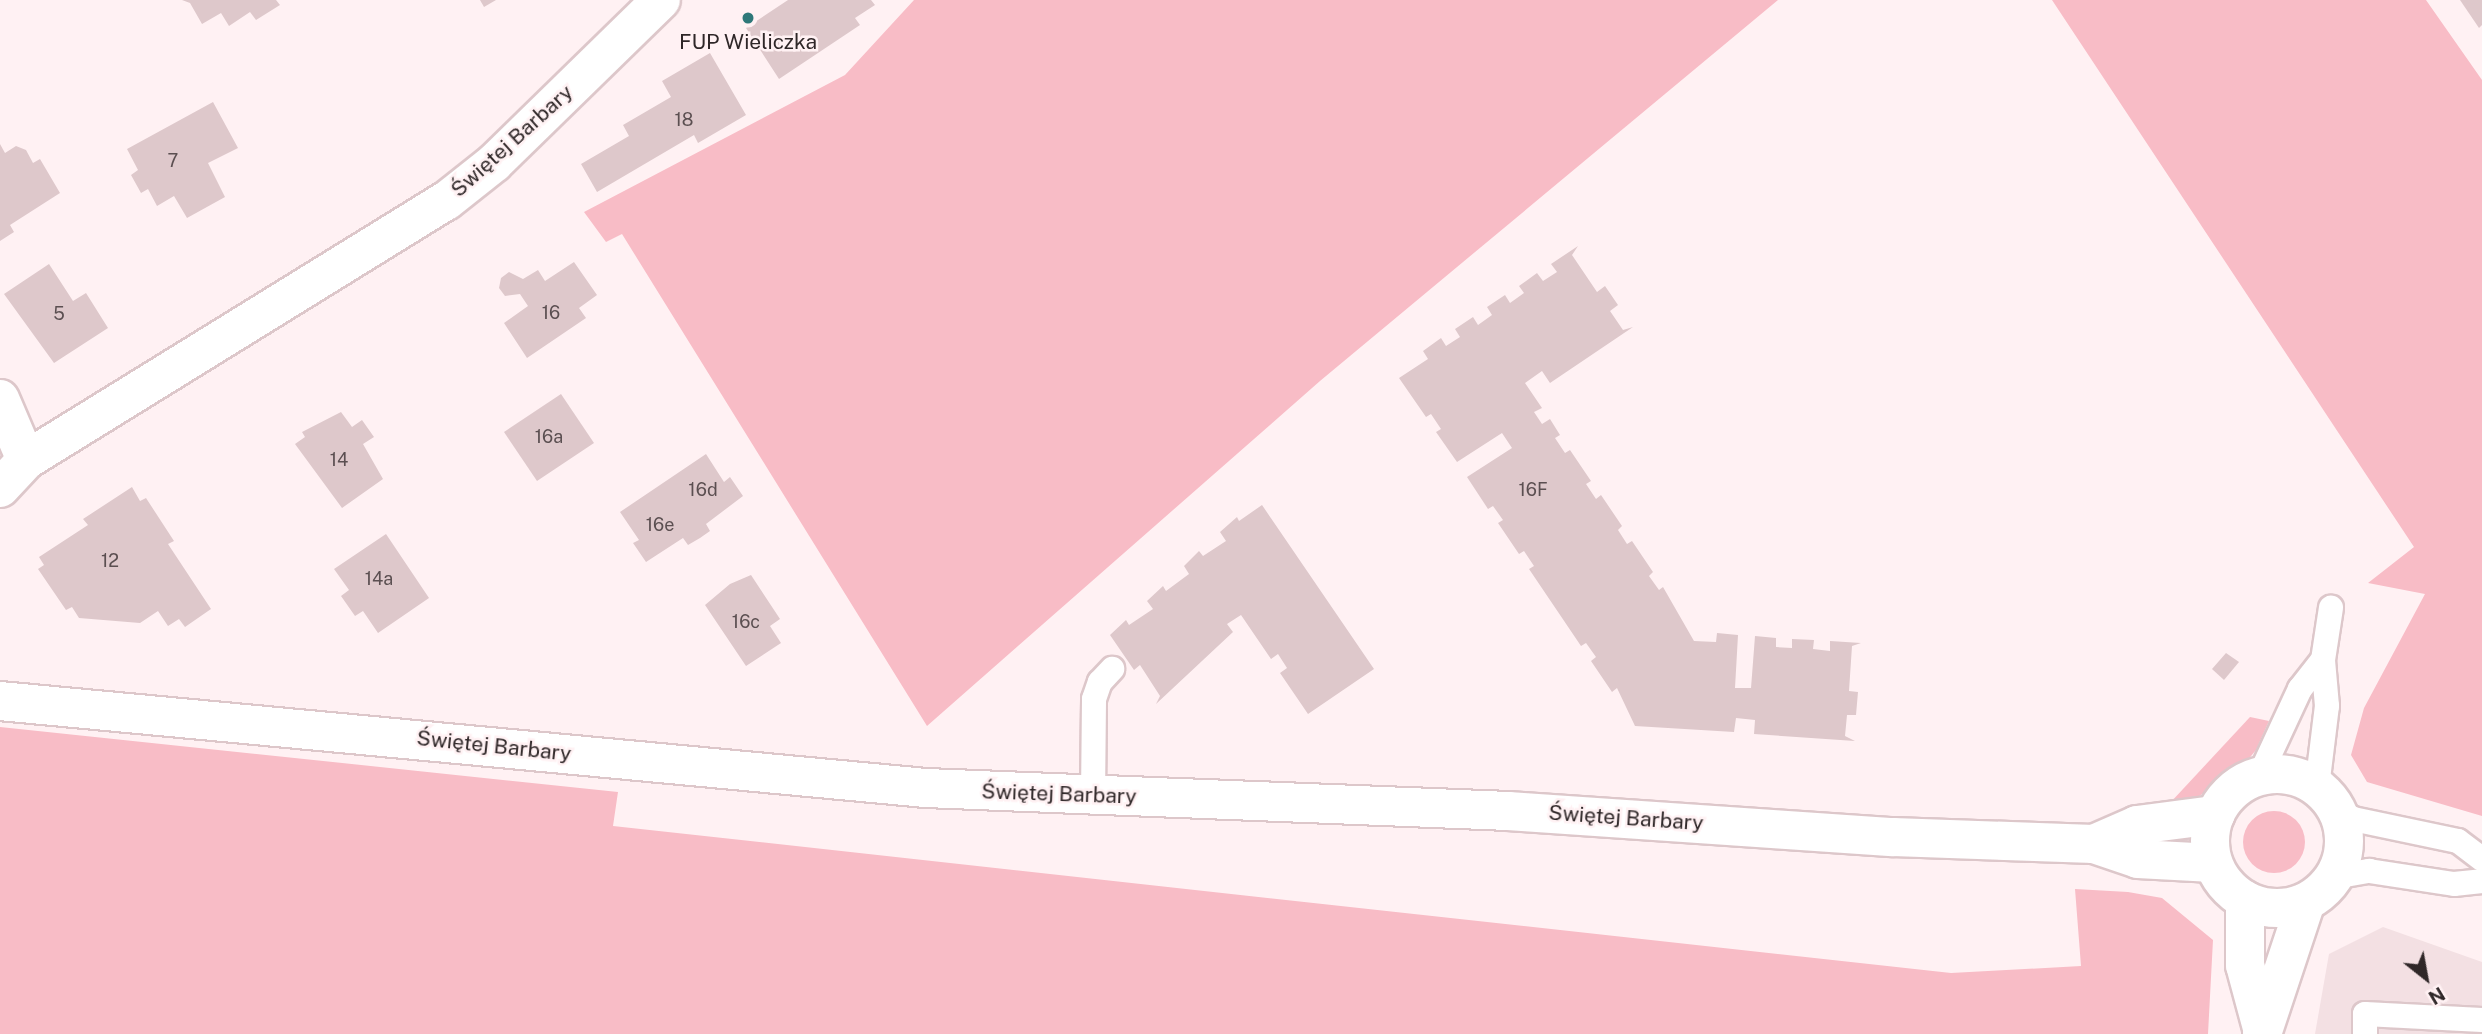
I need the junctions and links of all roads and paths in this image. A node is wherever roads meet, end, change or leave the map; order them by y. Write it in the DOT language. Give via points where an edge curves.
graph roads {
  1 [pos="661,0"];
  2 [pos="0,399"];
  3 [pos="13,462"];
  4 [pos="0,488"];
  5 [pos="2331,608"];
  6 [pos="2323,660"];
  7 [pos="1112,669"];
  8 [pos="9,696"];
  9 [pos="2260,775"];
  10 [pos="1093,796"];
  11 [pos="2327,798"];
  12 [pos="2215,815"];
  13 [pos="2094,844"];
  14 [pos="2482,859"];
  15 [pos="2213,863"];
  16 [pos="2334,877"];
  17 [pos="2482,881"];
  18 [pos="2245,901"];
  19 [pos="2305,902"];
  20 [pos="2482,1020"];
  21 [pos="2262,1031"];
  22 [pos="2365,1034"];
  1 -- 3 [label="street, Świętej Barbary" via="494,163 446,201"];
  2 -- 3 [label="street"];
  3 -- 4 [label="street, Świętej Barbary"];
  5 -- 6 [label="lane"];
  6 -- 9 [label="lane" via="2300,689"];
  6 -- 11 [label="lane" via="2328,706"];
  7 -- 10 [label="lane" via="1100,682 1094,699"];
  8 -- 10 [label="street, Świętej Barbary" via="926,788"];
  9 -- 11 [label="street" via="2290,775"];
  9 -- 12 [label="street" via="2227,796"];
  10 -- 13 [label="street, Świętej Barbary" via="1508,811 1893,837"];
  11 -- 14 [label="lane" via="2354,819 2458,841"];
  11 -- 16 [label="street" via="2344,844"];
  12 -- 13 [label="street, Świętej Barbary" via="2137,825"];
  12 -- 15 [label="street" via="2209,837"];
  13 -- 15 [label="street, Świętej Barbary" via="2138,859"];
  15 -- 18 [label="street" via="2225,884"];
  16 -- 17 [label="lane" via="2369,871 2454,884"];
  16 -- 19 [label="street"];
  18 -- 19 [label="street" via="2269,908"];
  18 -- 21 [label="street" via="2245,965"];
  19 -- 21 [label="street"];
  20 -- 22 [label="lane" via="2365,1014"];
}
